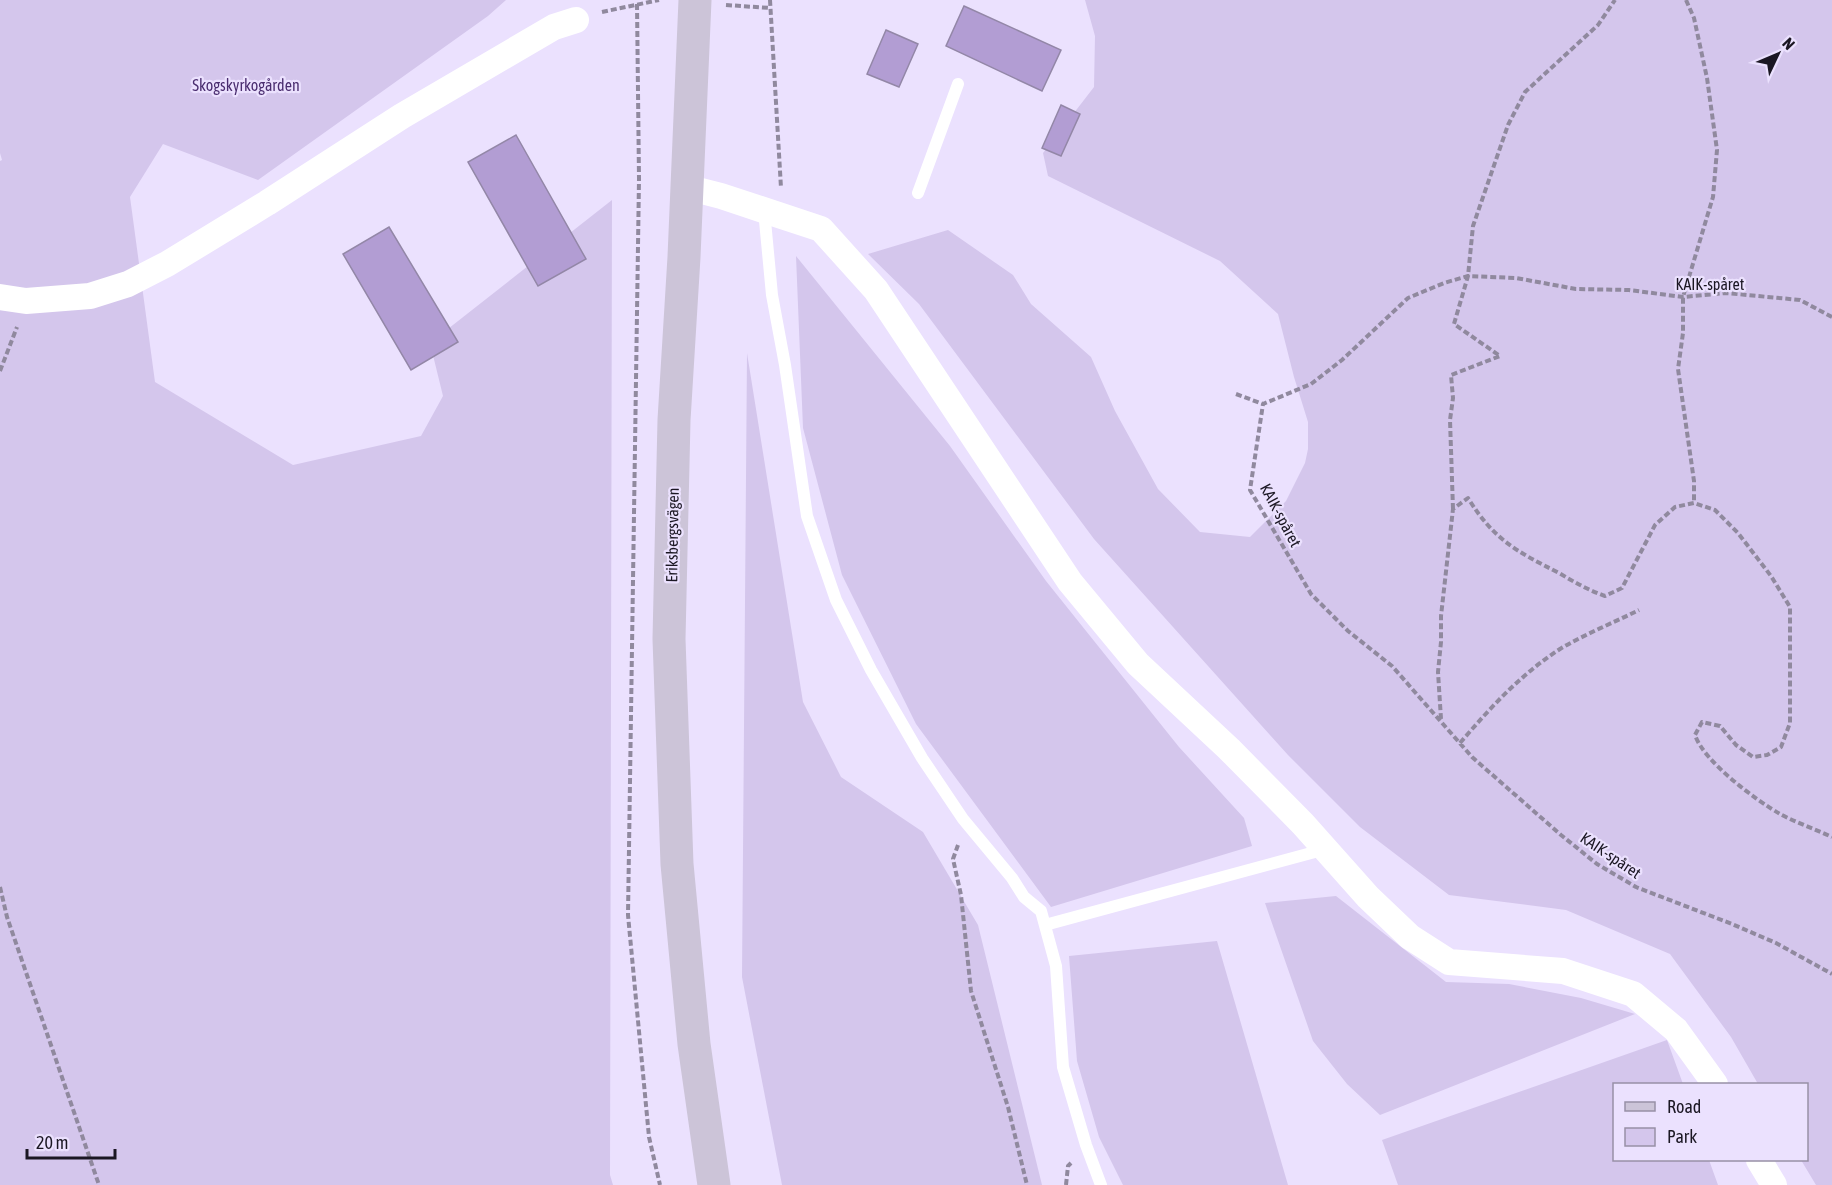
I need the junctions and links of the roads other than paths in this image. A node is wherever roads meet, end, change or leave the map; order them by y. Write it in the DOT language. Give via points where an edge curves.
graph roads {
  1 [pos="695,0"];
  2 [pos="576,20"];
  3 [pos="958,84"];
  4 [pos="686,187"];
  5 [pos="918,193"];
  6 [pos="773,213"];
  7 [pos="0,297"];
  8 [pos="1326,849"];
  9 [pos="1045,925"];
  10 [pos="1713,1083"];
  11 [pos="1760,1161"];
  12 [pos="714,1185"];
  13 [pos="1101,1185"];
  14 [pos="1774,1185"];
  1 -- 4 [label="main road, Eriksbergsvägen"];
  2 -- 7 [label="street" via="554,27 422,104 267,203 129,284 90,296 26,301"];
  3 -- 5 [label="lane"];
  4 -- 6 [label="street"];
  4 -- 12 [label="main road, Eriksbergsvägen" via="674,420 669,639 677,864"];
  6 -- 8 [label="street" via="821,229 876,290 1070,582 1138,664 1229,749"];
  6 -- 9 [label="lane" via="772,295 807,516 836,600 922,758 1023,897 1041,911"];
  8 -- 9 [label="lane"];
  8 -- 10 [label="street" via="1410,937 1449,962 1563,971 1633,994 1676,1030"];
  9 -- 13 [label="lane" via="1056,966 1063,1067"];
  11 -- 14 [label="street"];
}
